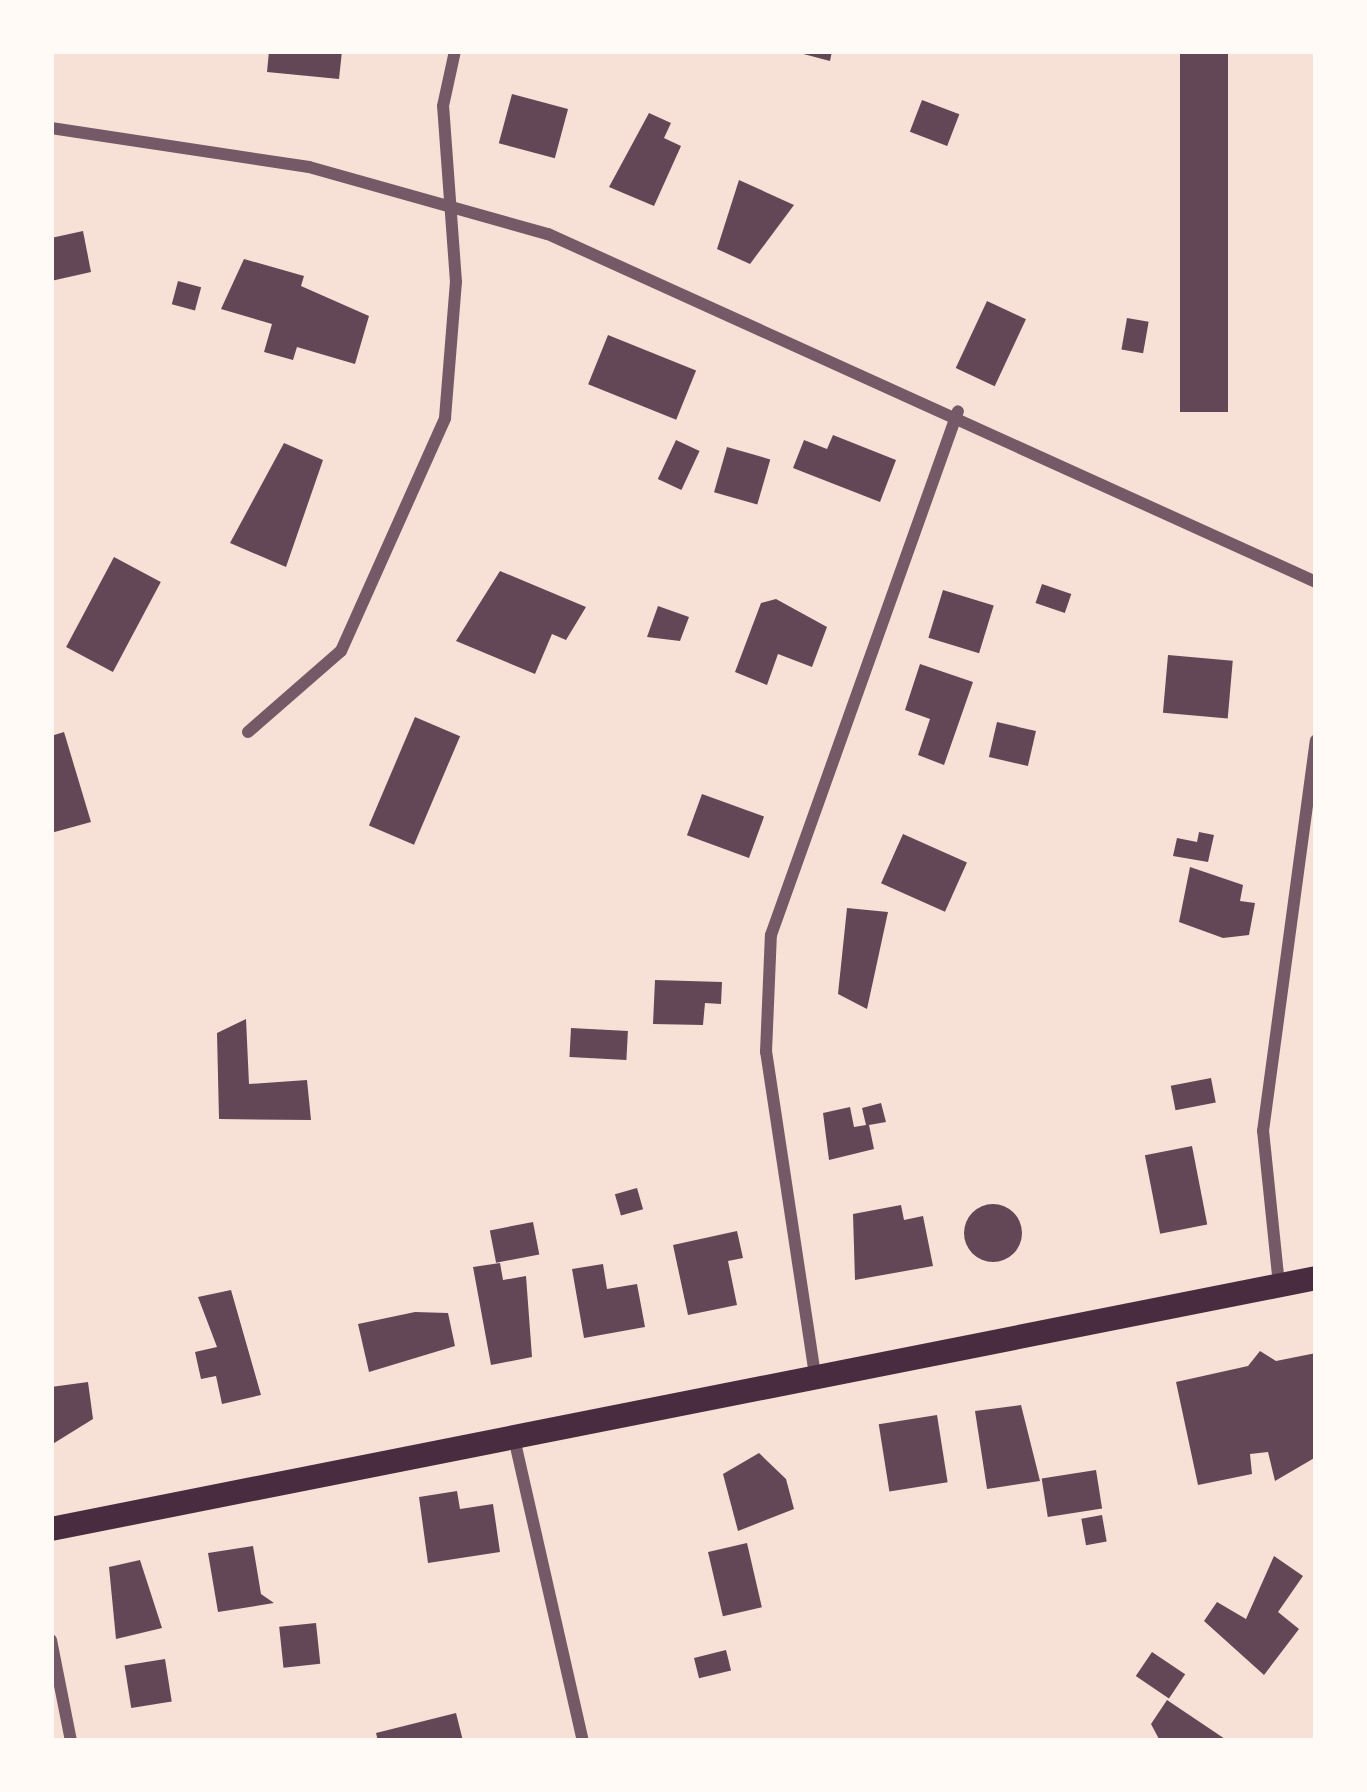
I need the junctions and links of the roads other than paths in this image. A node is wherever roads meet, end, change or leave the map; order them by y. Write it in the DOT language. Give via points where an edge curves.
graph roads {
  1 [pos="455,51"];
  2 [pos="51,128"];
  3 [pos="446,204"];
  4 [pos="958,411"];
  5 [pos="1316,582"];
  6 [pos="248,732"];
  7 [pos="1316,741"];
  8 [pos="1316,1278"];
  9 [pos="1279,1285"];
  10 [pos="814,1375"];
  11 [pos="513,1436"];
  12 [pos="51,1529"];
  13 [pos="51,1640"];
  14 [pos="71,1741"];
  15 [pos="583,1741"];
  1 -- 3 [label="street" via="443,106"];
  2 -- 3 [label="street" via="309,167"];
  3 -- 4 [label="street" via="548,234"];
  3 -- 6 [label="street" via="456,282 445,418 341,651"];
  4 -- 5 [label="street"];
  4 -- 10 [label="street" via="771,935 766,1052"];
  7 -- 9 [label="street" via="1263,1131"];
  8 -- 9 [label="main road"];
  9 -- 10 [label="main road"];
  10 -- 11 [label="main road"];
  11 -- 12 [label="main road"];
  11 -- 15 [label="street"];
  13 -- 14 [label="street"];
}
